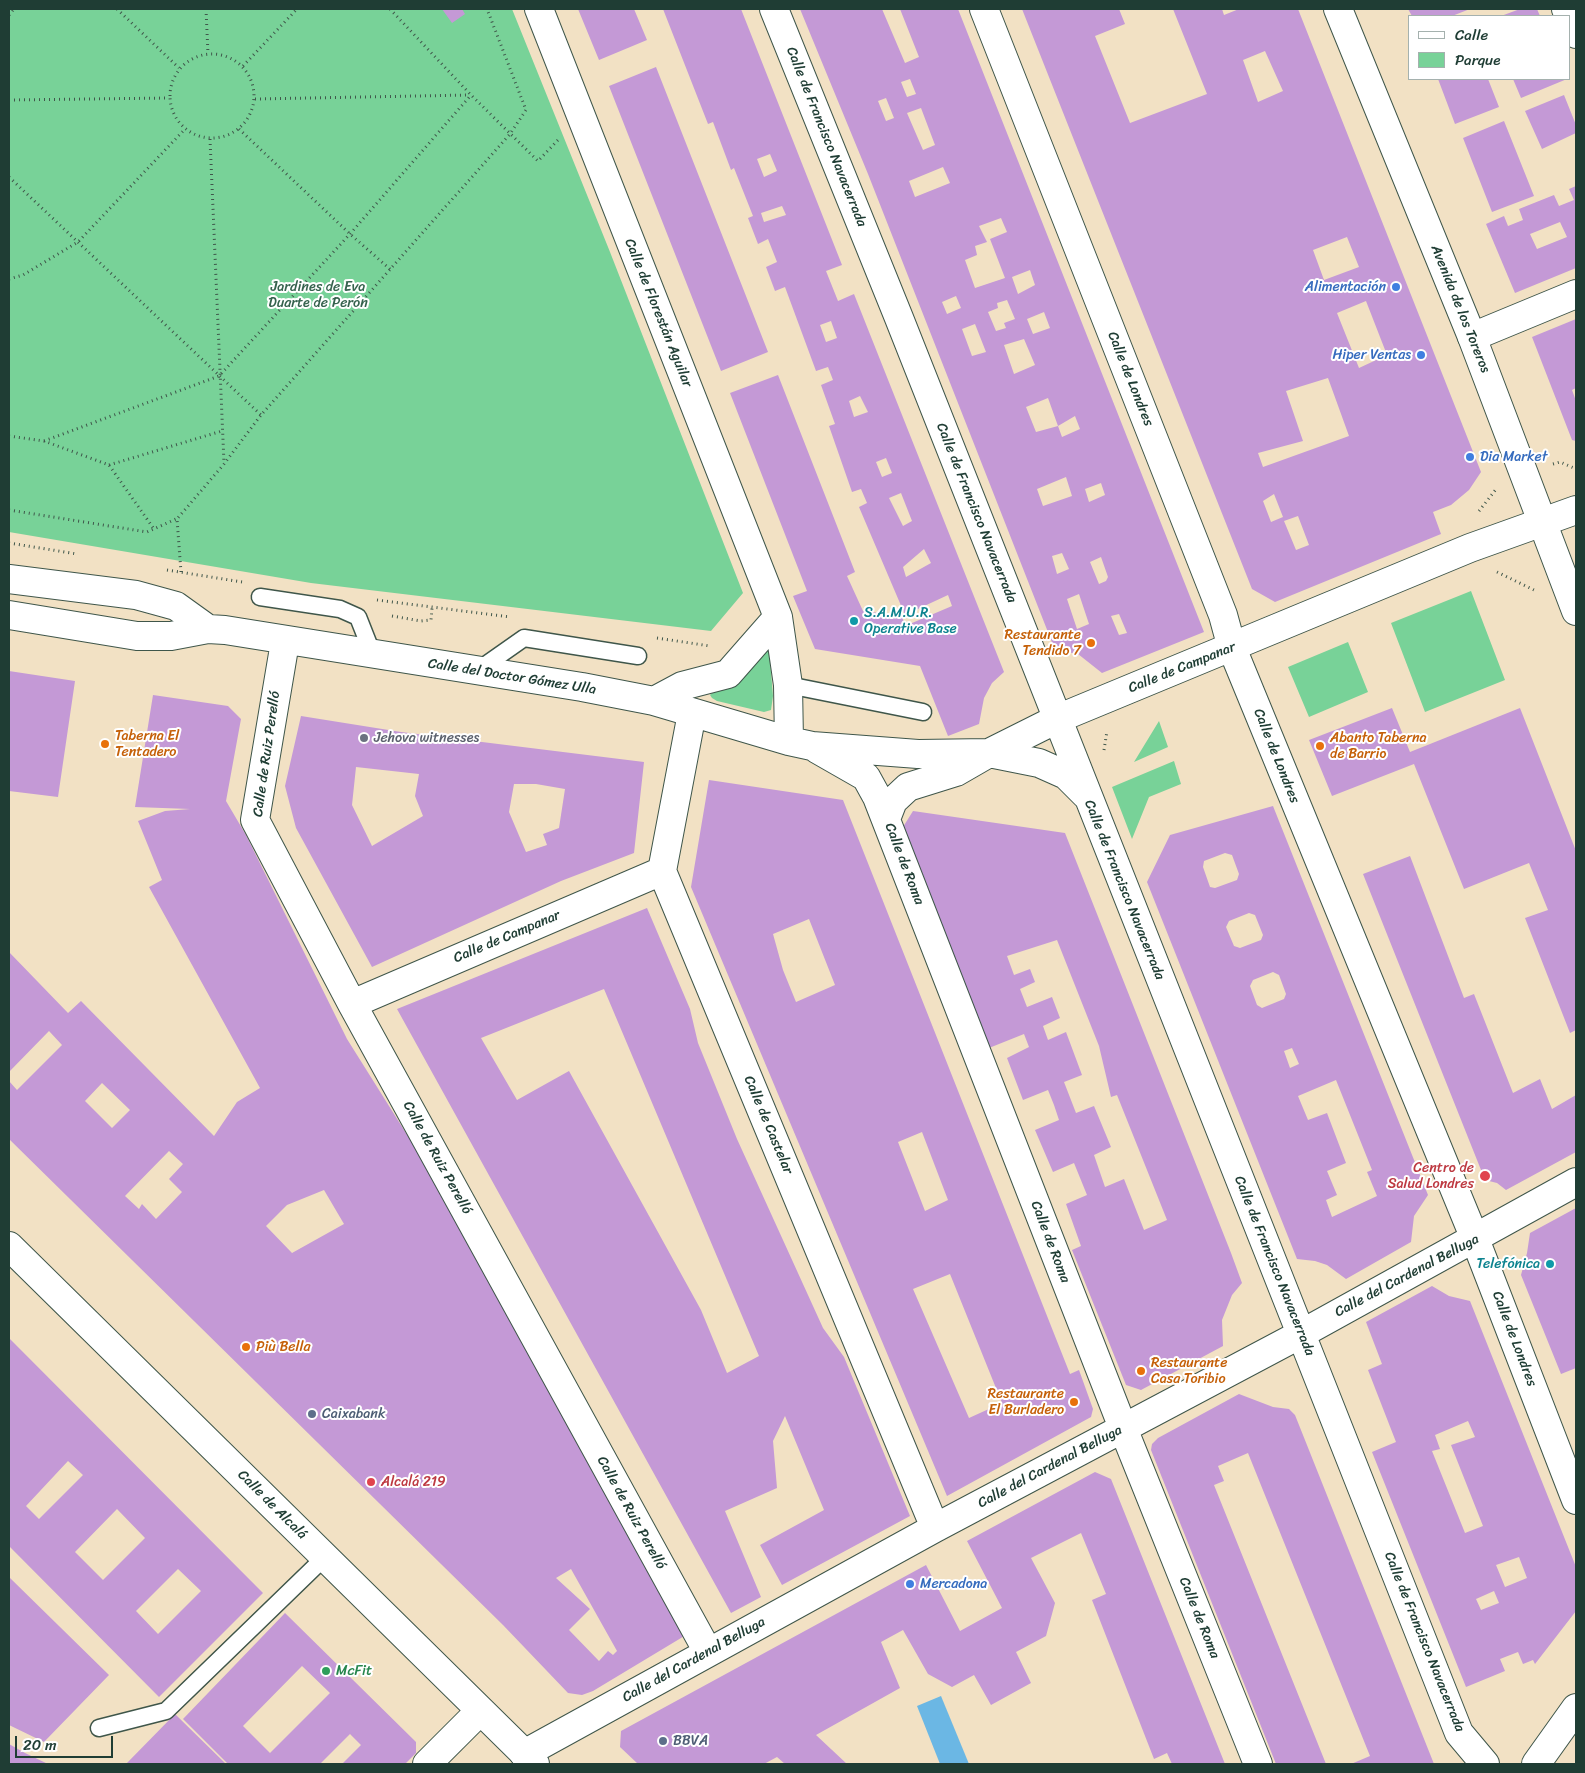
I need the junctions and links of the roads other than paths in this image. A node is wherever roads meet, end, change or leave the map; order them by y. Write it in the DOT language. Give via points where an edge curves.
graph roads {
  1 [pos="538,9"];
  2 [pos="774,9"];
  3 [pos="984,9"];
  4 [pos="1338,9"];
  5 [pos="1570,19"];
  6 [pos="1576,34"];
  7 [pos="1576,294"];
  8 [pos="1472,337"];
  9 [pos="1576,510"];
  10 [pos="1542,522"];
  11 [pos="9,579"];
  12 [pos="260,597"];
  13 [pos="1576,611"];
  14 [pos="9,615"];
  15 [pos="778,617"];
  16 [pos="208,629"];
  17 [pos="285,642"];
  18 [pos="1232,648"];
  19 [pos="373,655"];
  20 [pos="638,656"];
  21 [pos="477,671"];
  22 [pos="788,685"];
  23 [pos="654,701"];
  24 [pos="922,712"];
  25 [pos="692,713"];
  26 [pos="1057,719"];
  27 [pos="800,743"];
  28 [pos="988,753"];
  29 [pos="1087,796"];
  30 [pos="886,819"];
  31 [pos="662,871"];
  32 [pos="352,1004"];
  33 [pos="1576,1182"];
  34 [pos="1475,1239"];
  35 [pos="9,1246"];
  36 [pos="1301,1334"];
  37 [pos="1123,1428"];
  38 [pos="1576,1500"];
  39 [pos="935,1528"];
  40 [pos="325,1557"];
  41 [pos="708,1652"];
  42 [pos="1576,1708"];
  43 [pos="480,1711"];
  44 [pos="99,1728"];
  45 [pos="530,1759"];
  46 [pos="427,1764"];
  47 [pos="1258,1764"];
  48 [pos="1485,1764"];
  49 [pos="1536,1764"];
  1 -- 15 [label="street, Calle de Florestán Aguilar"];
  2 -- 26 [label="street, Calle de Francisco Navacerrada"];
  3 -- 18 [label="street, Calle de Londres" via="1223,615"];
  4 -- 8 [label="street, Avenida de los Toreros"];
  5 -- 6 [label="street"];
  7 -- 8 [label="street"];
  8 -- 10 [label="street, Avenida de los Toreros"];
  9 -- 10 [label="street, Calle de Campanar"];
  10 -- 13 [label="street, Avenida de los Toreros"];
  10 -- 18 [label="street, Calle de Campanar" via="1470,548"];
  11 -- 16 [label="street, Calle del Doctor Gómez Ulla" via="136,595 176,606"];
  12 -- 19 [label="lane" via="340,609 358,617"];
  14 -- 16 [label="street, Calle del Doctor Gómez Ulla" via="137,636 171,636"];
  15 -- 22 [label="street, Calle de Florestán Aguilar"];
  15 -- 23 [label="street" via="728,674 682,686"];
  16 -- 17 [label="street, Calle del Doctor Gómez Ulla"];
  17 -- 19 [label="street, Calle del Doctor Gómez Ulla"];
  17 -- 32 [label="street, Calle de Ruiz Perelló" via="255,820"];
  18 -- 26 [label="street, Calle de Campanar"];
  18 -- 34 [label="street, Calle de Londres"];
  19 -- 21 [label="street, Calle del Doctor Gómez Ulla"];
  20 -- 21 [label="lane" via="524,638"];
  21 -- 23 [label="street, Calle del Doctor Gómez Ulla"];
  22 -- 24 [label="lane"];
  22 -- 27 [label="street, Calle de Florestán Aguilar"];
  23 -- 25 [label="street, Calle del Doctor Gómez Ulla"];
  25 -- 27 [label="street, Calle del Doctor Gómez Ulla"];
  25 -- 31 [label="street"];
  26 -- 28 [label="street, Calle de Campanar"];
  26 -- 29 [label="street, Calle de Francisco Navacerrada"];
  27 -- 28 [label="street, Calle de Campanar" via="918,754"];
  27 -- 30 [label="street, Calle de Roma" via="866,777"];
  28 -- 29 [label="street" via="1039,763 1066,776"];
  28 -- 30 [label="street" via="956,772 908,787 893,801"];
  29 -- 36 [label="street, Calle de Francisco Navacerrada"];
  30 -- 37 [label="street, Calle de Roma"];
  31 -- 32 [label="street, Calle de Campanar"];
  31 -- 39 [label="street, Calle de Castelar"];
  32 -- 41 [label="street, Calle de Ruiz Perelló"];
  33 -- 34 [label="street, Calle del Cardenal Belluga"];
  34 -- 36 [label="street, Calle del Cardenal Belluga"];
  34 -- 38 [label="street, Calle de Londres"];
  35 -- 40 [label="street, Calle de Alcalá"];
  36 -- 37 [label="street, Calle del Cardenal Belluga"];
  36 -- 48 [label="street, Calle de Francisco Navacerrada" via="1459,1733"];
  37 -- 39 [label="street, Calle del Cardenal Belluga"];
  37 -- 47 [label="street, Calle de Roma"];
  39 -- 41 [label="street, Calle del Cardenal Belluga"];
  40 -- 43 [label="street, Calle de Alcalá"];
  40 -- 44 [label="lane" via="166,1711"];
  41 -- 45 [label="street, Calle del Cardenal Belluga"];
  42 -- 49 [label="street"];
  43 -- 45 [label="street, Calle de Alcalá"];
  43 -- 46 [label="street"];
}
